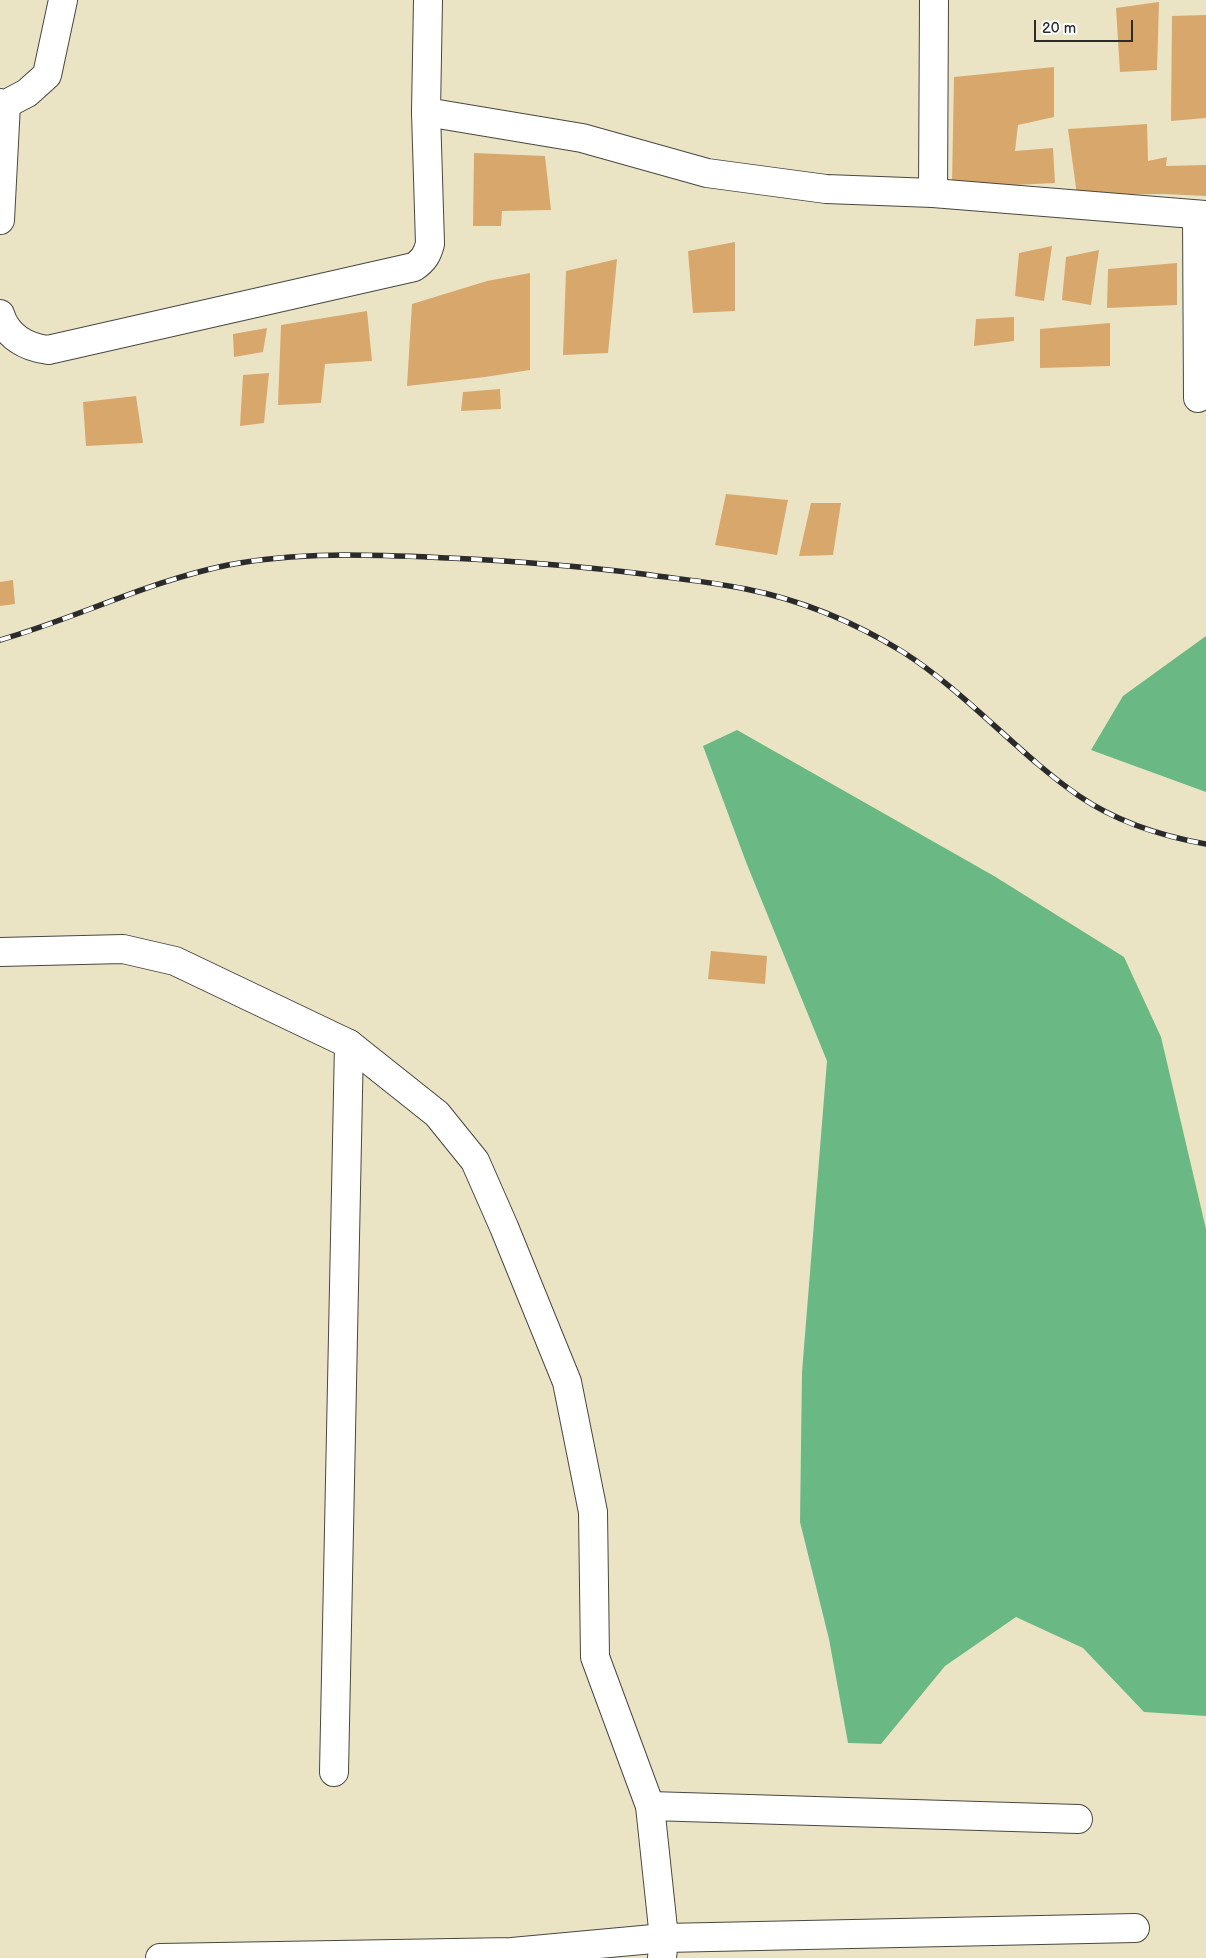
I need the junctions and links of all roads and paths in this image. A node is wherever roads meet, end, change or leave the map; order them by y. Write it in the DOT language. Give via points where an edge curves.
graph roads {
  1 [pos="64,0"];
  2 [pos="428,0"];
  3 [pos="934,0"];
  4 [pos="3,104"];
  5 [pos="426,112"];
  6 [pos="933,193"];
  7 [pos="1202,215"];
  8 [pos="0,220"];
  9 [pos="0,314"];
  10 [pos="1198,398"];
  11 [pos="0,952"];
  12 [pos="349,1044"];
  13 [pos="334,1772"];
  14 [pos="650,1806"];
  15 [pos="1078,1819"];
  16 [pos="1135,1928"];
  17 [pos="663,1948"];
  18 [pos="160,1958"];
  1 -- 4 [label="street" via="47,76 27,93"];
  2 -- 5 [label="street"];
  3 -- 6 [label="street"];
  4 -- 8 [label="street"];
  5 -- 6 [label="street" via="582,138 708,173 826,188"];
  5 -- 9 [label="street" via="430,244 427,254 414,267 48,350 30,347 14,337"];
  6 -- 7 [label="street"];
  7 -- 10 [label="street"];
  11 -- 12 [label="street" via="123,949 174,961"];
  12 -- 13 [label="street"];
  12 -- 14 [label="street" via="437,1114 474,1161 567,1382 593,1512 595,1657"];
  14 -- 15 [label="street"];
  14 -- 17 [label="street"];
  16 -- 17 [label="street"];
  17 -- 18 [label="street"];
}
